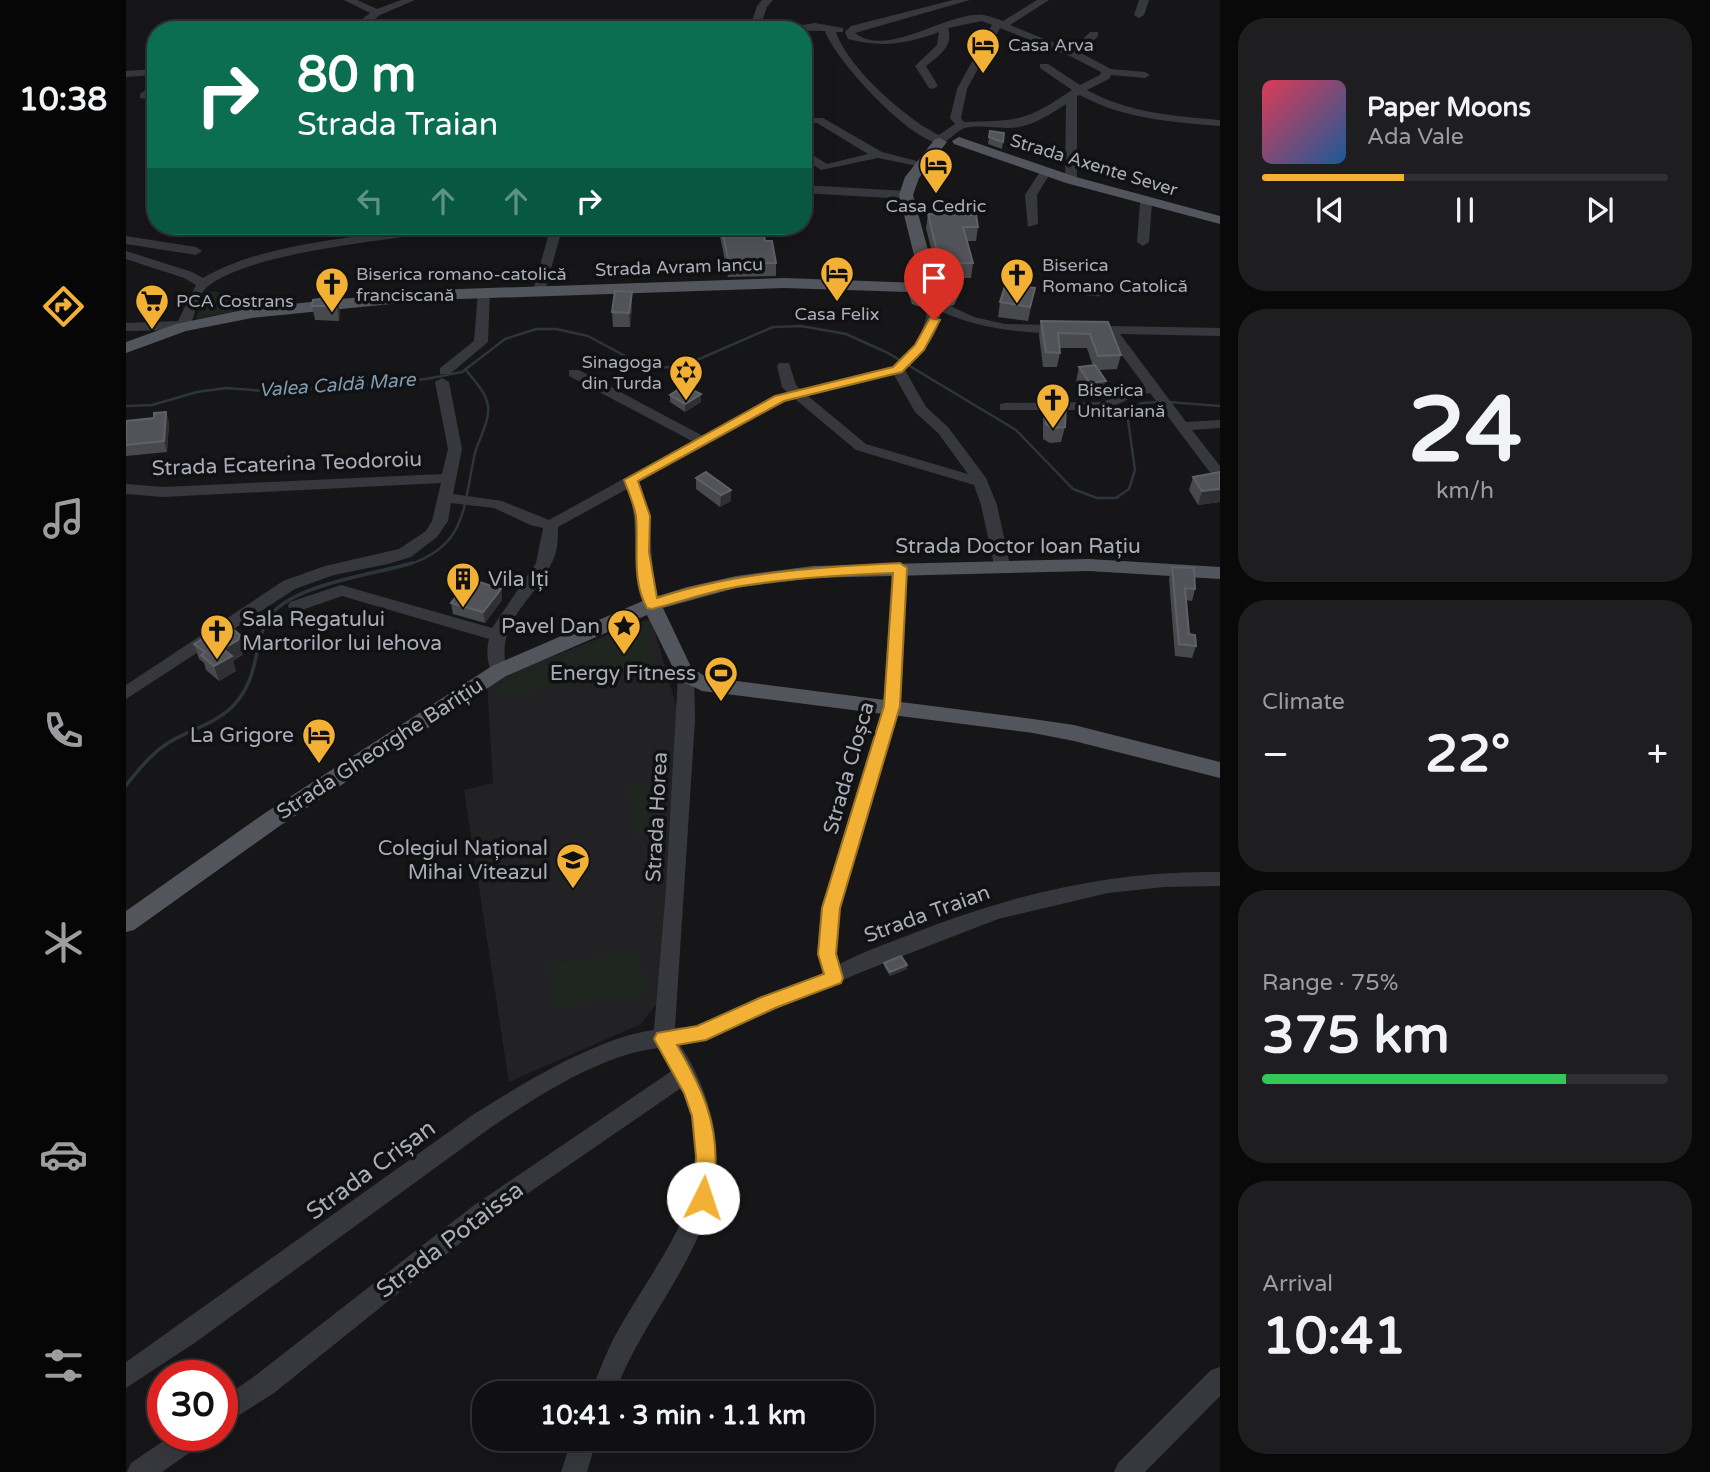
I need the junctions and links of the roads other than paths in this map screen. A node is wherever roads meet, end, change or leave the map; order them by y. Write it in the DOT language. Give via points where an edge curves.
graph roads {
  1 [pos="349,0"];
  2 [pos="410,0"];
  3 [pos="768,0"];
  4 [pos="965,0"];
  5 [pos="1044,0"];
  6 [pos="1144,0"];
  7 [pos="377,13"];
  8 [pos="1139,15"];
  9 [pos="366,21"];
  10 [pos="757,21"];
  11 [pos="1002,23"];
  12 [pos="829,28"];
  13 [pos="812,29"];
  14 [pos="943,29"];
  15 [pos="850,32"];
  16 [pos="1094,34"];
  17 [pos="1074,54"];
  18 [pos="1044,66"];
  19 [pos="1107,72"];
  20 [pos="147,73"];
  21 [pos="126,74"];
  22 [pos="1145,75"];
  23 [pos="933,86"];
  24 [pos="1075,93"];
  25 [pos="812,120"];
  26 [pos="1220,124"];
  27 [pos="950,139"];
  28 [pos="878,155"];
  29 [pos="812,159"];
  30 [pos="922,164"];
  31 [pos="1045,172"];
  32 [pos="1071,180"];
  33 [pos="812,190"];
  34 [pos="906,195"];
  35 [pos="1146,202"];
  36 [pos="1220,220"];
  37 [pos="1032,224"];
  38 [pos="398,235"];
  39 [pos="554,235"];
  40 [pos="126,240"];
  41 [pos="1143,242"];
  42 [pos="196,251"];
  43 [pos="126,256"];
  44 [pos="204,284"];
  45 [pos="539,290"];
  46 [pos="484,292"];
  47 [pos="929,298"];
  48 [pos="183,326"];
  49 [pos="126,327"];
  50 [pos="1110,330"];
  51 [pos="1220,332"];
  52 [pos="126,348"];
  53 [pos="903,365"];
  54 [pos="784,366"];
  55 [pos="575,373"];
  56 [pos="1154,390"];
  57 [pos="796,394"];
  58 [pos="1006,407"];
  59 [pos="1220,424"];
  60 [pos="1182,426"];
  61 [pos="702,441"];
  62 [pos="968,464"];
  63 [pos="953,474"];
  64 [pos="1220,476"];
  65 [pos="449,478"];
  66 [pos="631,480"];
  67 [pos="981,482"];
  68 [pos="126,489"];
  69 [pos="452,498"];
  70 [pos="551,525"];
  71 [pos="1002,565"];
  72 [pos="900,568"];
  73 [pos="1220,573"];
  74 [pos="652,605"];
  75 [pos="296,606"];
  76 [pos="499,636"];
  77 [pos="499,671"];
  78 [pos="686,675"];
  79 [pos="130,684"];
  80 [pos="892,706"];
  81 [pos="1220,770"];
  82 [pos="1220,879"];
  83 [pos="126,923"];
  84 [pos="834,978"];
  85 [pos="664,1039"];
  86 [pos="684,1074"];
  87 [pos="126,1376"];
  88 [pos="1220,1379"];
  89 [pos="608,1381"];
  90 [pos="238,1403"];
  91 [pos="170,1451"];
  92 [pos="581,1451"];
  93 [pos="140,1472"];
  94 [pos="574,1472"];
  95 [pos="1128,1472"];
  1 -- 7 [label="street"];
  2 -- 7 [label="street"];
  3 -- 10 [label="street"];
  4 -- 15 [label="street"];
  5 -- 11 [label="street"];
  6 -- 8 [label="street"];
  7 -- 9 [label="street"];
  11 -- 14 [label="street" via="977,18"];
  11 -- 17 [label="street"];
  11 -- 27 [label="street" via="959,97"];
  12 -- 13 [label="street"];
  12 -- 15 [label="street"];
  12 -- 27 [label="street" via="842,55 886,101 929,135"];
  14 -- 15 [label="street" via="896,41 857,39"];
  14 -- 23 [label="street" via="943,44 920,66"];
  16 -- 17 [label="street"];
  17 -- 19 [label="street"];
  18 -- 24 [label="street"];
  19 -- 22 [label="street"];
  19 -- 24 [label="street"];
  20 -- 21 [label="street"];
  24 -- 26 [label="street" via="1130,113"];
  24 -- 27 [label="street" via="1042,115"];
  24 -- 32 [label="street"];
  25 -- 28 [label="street" via="819,120"];
  27 -- 30 [label="main road"];
  27 -- 31 [label="main road, Strada Axente Sever"];
  28 -- 29 [label="street" via="825,168"];
  28 -- 30 [label="street"];
  30 -- 34 [label="main road"];
  31 -- 32 [label="main road, Strada Axente Sever"];
  31 -- 37 [label="street" via="1031,195"];
  32 -- 35 [label="main road, Strada Axente Sever"];
  33 -- 34 [label="street"];
  34 -- 47 [label="main road"];
  35 -- 36 [label="main road, Strada Axente Sever"];
  35 -- 41 [label="street"];
  38 -- 44 [label="street" via="247,263"];
  39 -- 45 [label="street"];
  40 -- 42 [label="street"];
  43 -- 44 [label="street"];
  44 -- 48 [label="street" via="195,294"];
  45 -- 46 [label="main road, Strada Avram Iancu"];
  45 -- 47 [label="main road, Strada Avram Iancu" via="785,283 862,286"];
  46 -- 48 [label="main road, Strada Avram Iancu" via="302,306"];
  46 -- 65 [label="street" via="481,341 443,376 455,449"];
  47 -- 50 [label="street" via="958,316 993,326"];
  47 -- 53 [label="street" via="934,320 920,347"];
  48 -- 49 [label="street"];
  48 -- 52 [label="main road, Strada Avram Iancu"];
  50 -- 51 [label="street"];
  50 -- 56 [label="street"];
  53 -- 57 [label="street"];
  53 -- 62 [label="street" via="920,409 943,430"];
  54 -- 57 [label="street" via="789,387"];
  55 -- 61 [label="street"];
  56 -- 58 [label="street" via="1132,391 1107,406"];
  56 -- 60 [label="street"];
  57 -- 61 [label="street"];
  57 -- 63 [label="street" via="866,450"];
  59 -- 60 [label="street"];
  60 -- 64 [label="street"];
  61 -- 66 [label="street"];
  62 -- 63 [label="street"];
  62 -- 67 [label="street"];
  63 -- 67 [label="street"];
  65 -- 68 [label="street, Strada Ecaterina Teodoroiu" via="163,492"];
  65 -- 69 [label="street"];
  66 -- 70 [label="street"];
  66 -- 74 [label="street" via="643,516 642,552"];
  67 -- 71 [label="street"];
  69 -- 70 [label="street" via="497,504"];
  69 -- 79 [label="street" via="432,534 421,544 388,559 331,570 289,585"];
  70 -- 76 [label="street" via="544,563 502,623"];
  71 -- 72 [label="main road, Strada Doctor Ioan Rațiu"];
  71 -- 73 [label="main road, Strada Doctor Ioan Rațiu"];
  72 -- 74 [label="main road, Strada Doctor Ioan Rațiu" via="736,582"];
  72 -- 80 [label="street, Strada Cloșca"];
  74 -- 77 [label="main road, Strada Gheorghe Barițiu"];
  74 -- 78 [label="main road, Strada Horea"];
  75 -- 76 [label="street" via="341,590"];
  76 -- 77 [label="street" via="495,654"];
  77 -- 83 [label="main road, Strada Gheorghe Barițiu" via="273,818"];
  78 -- 80 [label="main road" via="715,687"];
  78 -- 85 [label="street, Strada Horea"];
  80 -- 81 [label="main road" via="1074,733"];
  80 -- 84 [label="street, Strada Cloșca" via="831,908 827,954"];
  82 -- 84 [label="street, Strada Traian" via="1191,877 1125,884 997,912"];
  84 -- 85 [label="street, Strada Traian" via="699,1034"];
  85 -- 86 [label="street"];
  85 -- 87 [label="street, Strada Crișan" via="615,1050 525,1093"];
  86 -- 89 [label="street" via="702,1116 703,1198 684,1243 634,1324"];
  86 -- 90 [label="street, Strada Potaissa" via="481,1213"];
  88 -- 95 [label="street"];
  91 -- 93 [label="street"];
  92 -- 94 [label="street"];
}
